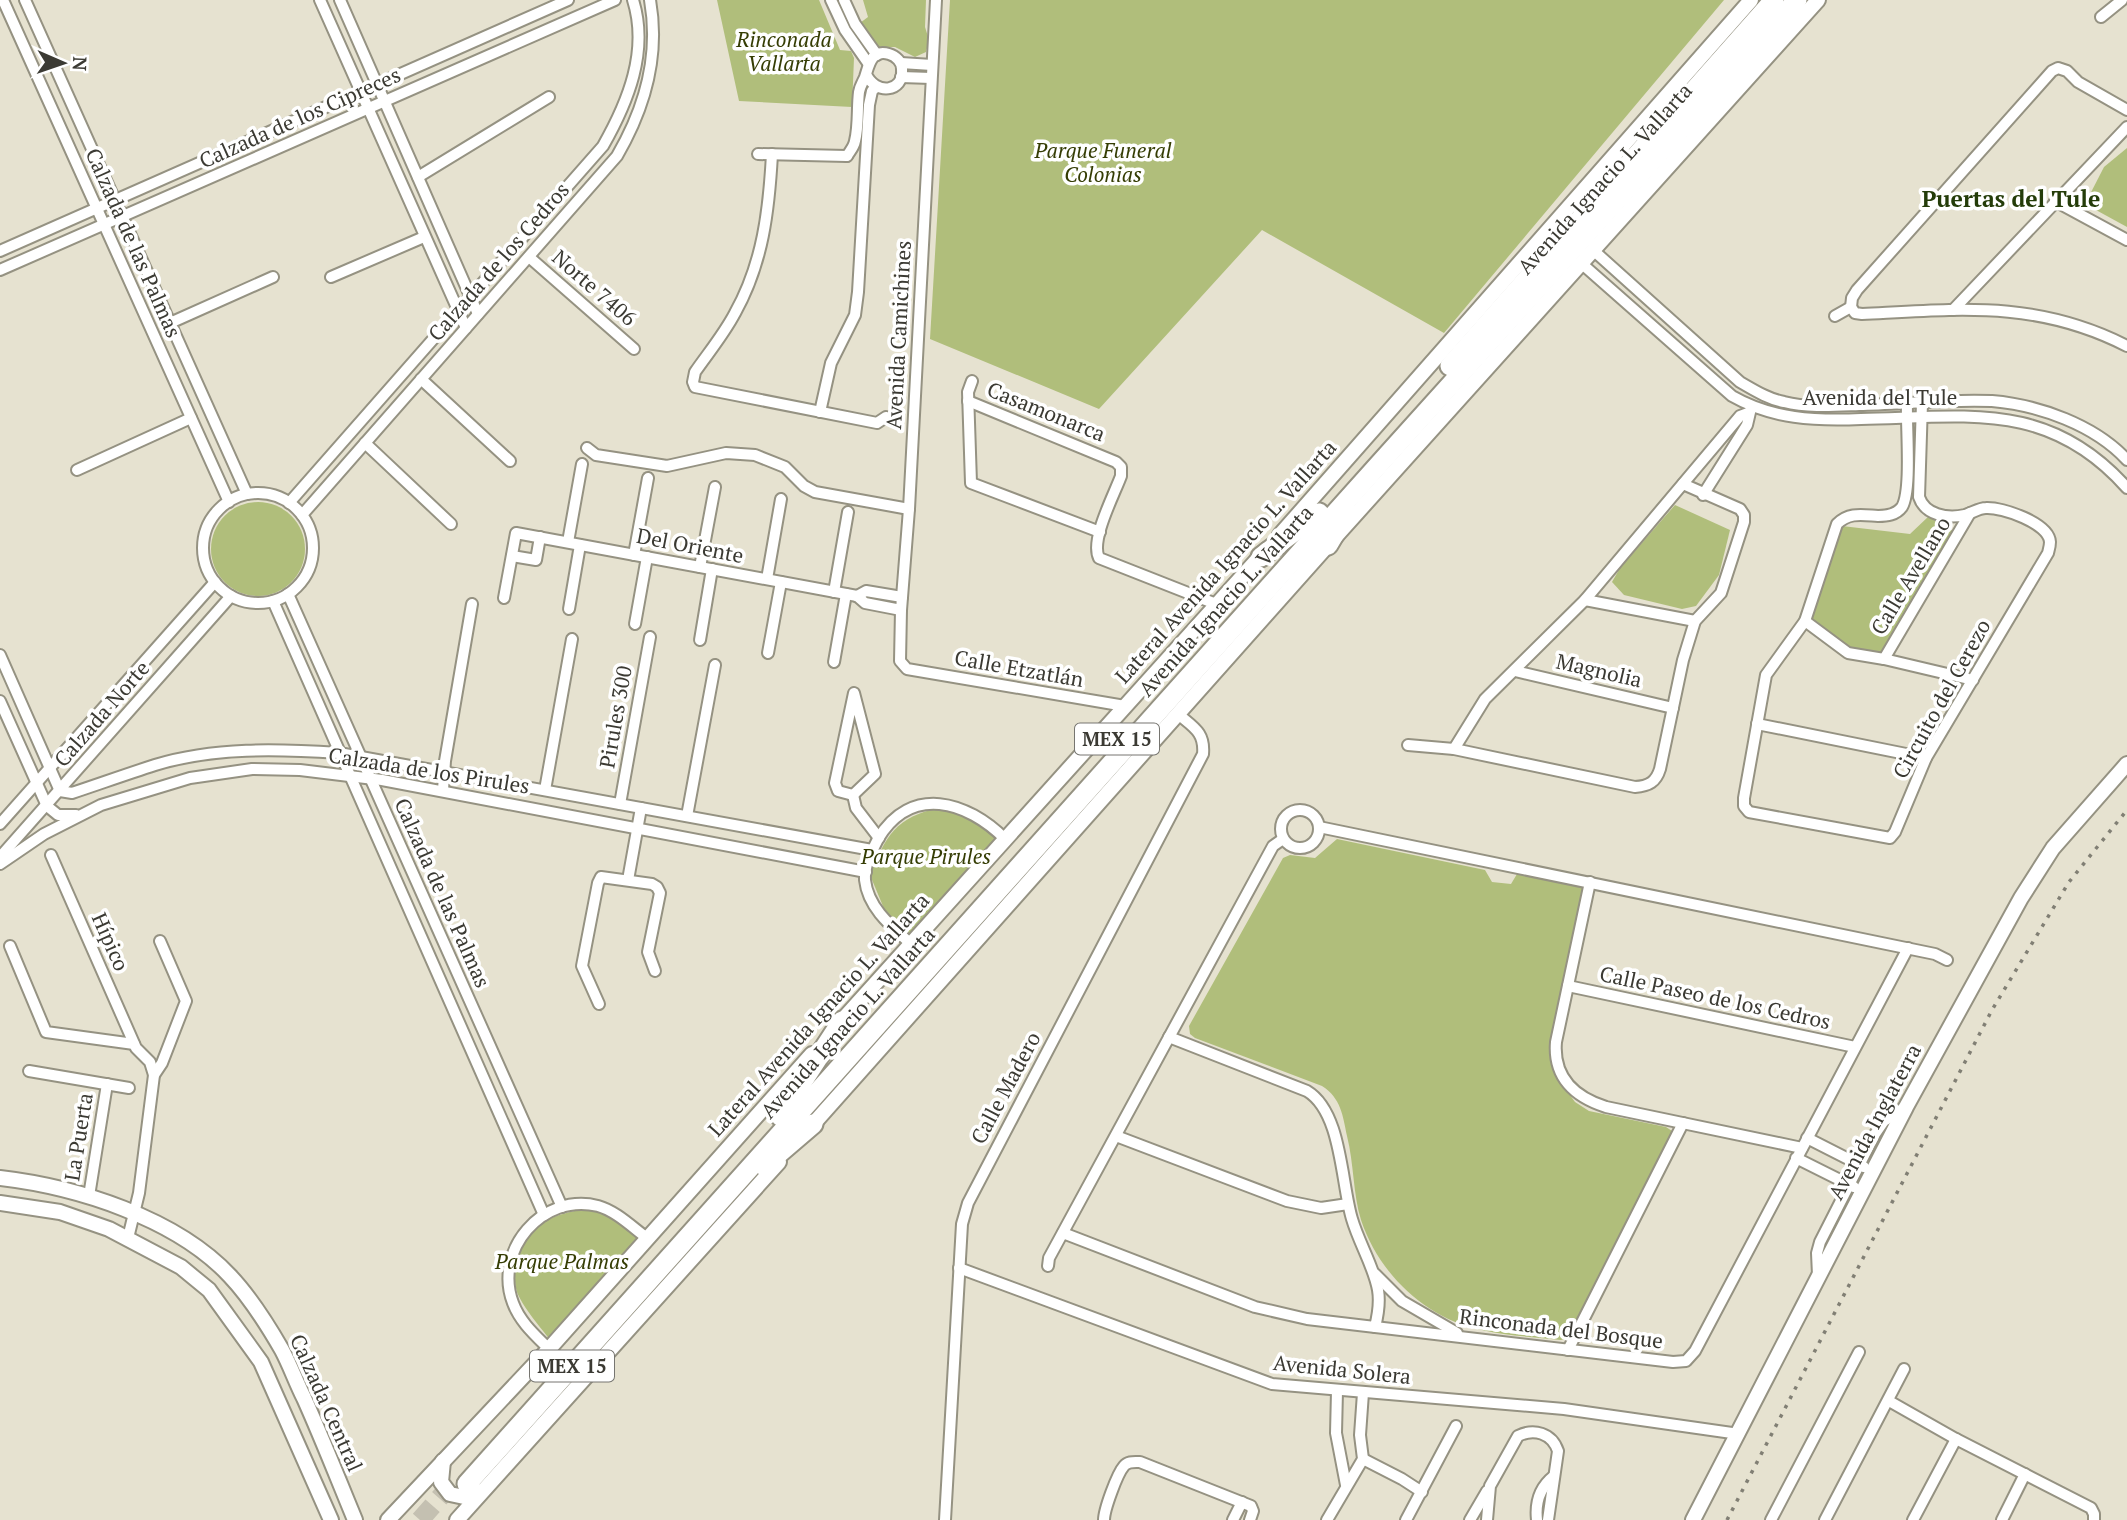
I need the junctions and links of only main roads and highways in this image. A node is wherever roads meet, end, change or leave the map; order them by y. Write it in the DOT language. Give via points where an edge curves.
graph roads {
  1 [pos="1774,0"];
  2 [pos="1797,0"];
  3 [pos="1374,470"];
  4 [pos="1319,513"];
  5 [pos="1328,545"];
  6 [pos="1261,557"];
  7 [pos="842,1021"];
  8 [pos="780,1116"];
  9 [pos="813,1124"];
  10 [pos="707,1214"];
  1 -- 4 [label="highway, Avenida Ignacio L. Vallarta / MEX 15"];
  2 -- 3 [label="highway, Avenida Ignacio L. Vallarta / MEX 15"];
  3 -- 5 [label="highway"];
  3 -- 10 [label="highway, Avenida Ignacio L. Vallarta / MEX 15"];
  4 -- 6 [label="highway"];
  4 -- 8 [label="highway, Avenida Ignacio L. Vallarta / MEX 15"];
  7 -- 8 [label="highway"];
  8 -- 10 [label="highway, Avenida Ignacio L. Vallarta / MEX 15" via="470,1484"];
  9 -- 10 [label="highway"];
}
